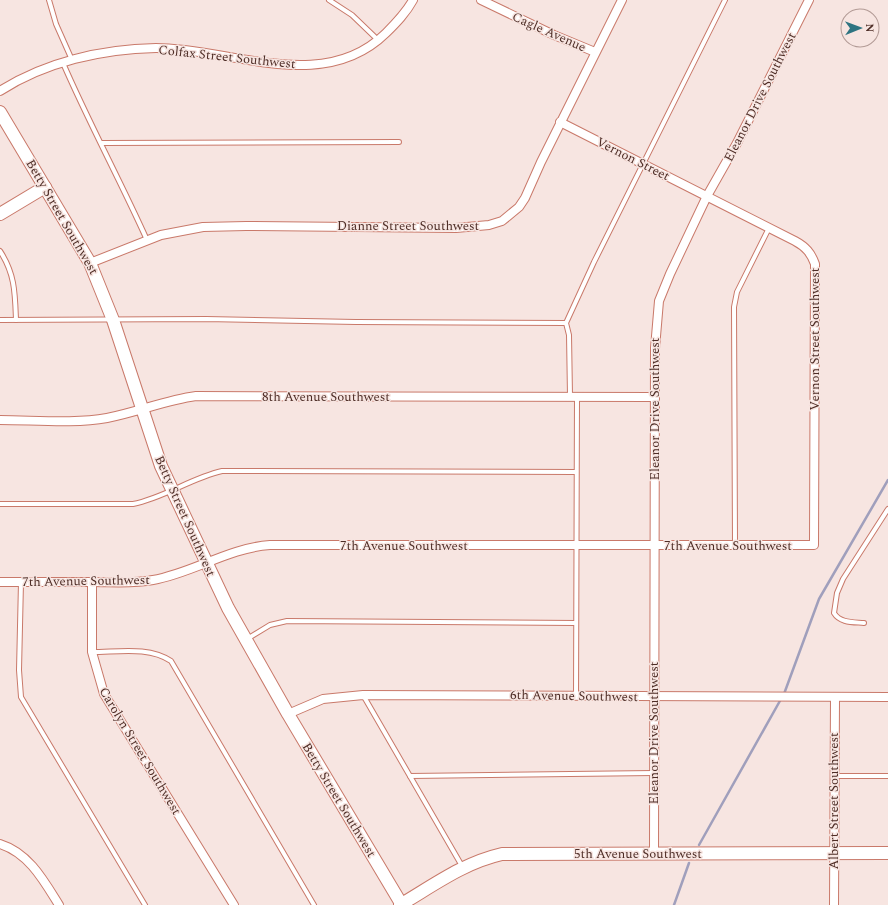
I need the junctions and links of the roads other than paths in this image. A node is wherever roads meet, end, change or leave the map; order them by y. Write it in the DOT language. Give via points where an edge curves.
graph roads {
  1 [pos="49,0"];
  2 [pos="329,0"];
  3 [pos="413,0"];
  4 [pos="481,0"];
  5 [pos="622,0"];
  6 [pos="725,0"];
  7 [pos="809,0"];
  8 [pos="378,40"];
  9 [pos="595,52"];
  10 [pos="72,60"];
  11 [pos="63,62"];
  12 [pos="0,91"];
  13 [pos="0,112"];
  14 [pos="560,122"];
  15 [pos="399,142"];
  16 [pos="102,143"];
  17 [pos="642,165"];
  18 [pos="45,187"];
  19 [pos="707,196"];
  20 [pos="0,214"];
  21 [pos="769,227"];
  22 [pos="147,240"];
  23 [pos="0,251"];
  24 [pos="90,263"];
  25 [pos="0,320"];
  26 [pos="16,320"];
  27 [pos="113,320"];
  28 [pos="566,323"];
  29 [pos="574,397"];
  30 [pos="655,397"];
  31 [pos="141,409"];
  32 [pos="0,420"];
  33 [pos="576,472"];
  34 [pos="171,491"];
  35 [pos="0,504"];
  36 [pos="888,509"];
  37 [pos="576,545"];
  38 [pos="735,545"];
  39 [pos="655,546"];
  40 [pos="814,546"];
  41 [pos="205,563"];
  42 [pos="0,582"];
  43 [pos="21,582"];
  44 [pos="92,582"];
  45 [pos="576,623"];
  46 [pos="864,623"];
  47 [pos="245,640"];
  48 [pos="92,652"];
  49 [pos="363,695"];
  50 [pos="576,696"];
  51 [pos="888,697"];
  52 [pos="654,698"];
  53 [pos="835,698"];
  54 [pos="288,714"];
  55 [pos="654,773"];
  56 [pos="410,776"];
  57 [pos="835,776"];
  58 [pos="888,776"];
  59 [pos="0,844"];
  60 [pos="888,852"];
  61 [pos="654,854"];
  62 [pos="834,854"];
  63 [pos="463,867"];
  64 [pos="59,905"];
  65 [pos="145,905"];
  66 [pos="234,905"];
  67 [pos="314,905"];
  68 [pos="401,905"];
  69 [pos="834,905"];
  1 -- 10 [label="lane"];
  2 -- 8 [label="lane" via="352,15"];
  3 -- 8 [label="street, Colfax Street Southwest" via="404,14"];
  4 -- 9 [label="street, Cagle Avenue" via="554,36"];
  5 -- 9 [label="street, Dianne Street Southwest"];
  6 -- 17 [label="lane"];
  7 -- 19 [label="street, Eleanor Drive Southwest" via="737,143"];
  8 -- 10 [label="street, Colfax Street Southwest" via="355,54 314,65 282,65 156,48"];
  9 -- 14 [label="street, Dianne Street Southwest"];
  10 -- 11 [label="street, Colfax Street Southwest"];
  11 -- 12 [label="street, Colfax Street Southwest" via="23,78"];
  11 -- 16 [label="lane" via="83,110"];
  13 -- 18 [label="street, Betty Street Southwest"];
  14 -- 17 [label="street, Vernon Street"];
  14 -- 22 [label="street, Dianne Street Southwest" via="519,207 502,221 490,225 456,228 203,227"];
  15 -- 16 [label="lane"];
  16 -- 22 [label="lane"];
  17 -- 19 [label="street, Vernon Street"];
  17 -- 28 [label="lane"];
  18 -- 20 [label="street"];
  18 -- 24 [label="street, Betty Street Southwest"];
  19 -- 21 [label="street, Vernon Street Southwest"];
  19 -- 30 [label="street, Eleanor Drive Southwest" via="659,301 655,348"];
  21 -- 38 [label="lane" via="737,292 734,307"];
  21 -- 40 [label="street, Vernon Street Southwest" via="804,246 812,254 815,264"];
  22 -- 24 [label="street, Dianne Street Southwest"];
  23 -- 26 [label="lane" via="14,279"];
  24 -- 27 [label="street, Betty Street Southwest"];
  25 -- 26 [label="lane"];
  26 -- 27 [label="lane"];
  27 -- 28 [label="lane"];
  27 -- 31 [label="street, Betty Street Southwest"];
  28 -- 29 [label="lane"];
  29 -- 30 [label="street, 8th Avenue Southwest"];
  29 -- 31 [label="street, 8th Avenue Southwest" via="196,396"];
  29 -- 33 [label="lane"];
  30 -- 39 [label="street, Eleanor Drive Southwest"];
  31 -- 32 [label="street, 8th Avenue Southwest" via="100,419"];
  31 -- 34 [label="street, Betty Street Southwest"];
  33 -- 34 [label="lane" via="222,471"];
  33 -- 37 [label="lane"];
  34 -- 35 [label="lane" via="151,500 133,504"];
  34 -- 41 [label="street, Betty Street Southwest"];
  36 -- 46 [label="lane" via="843,579 835,599 836,617 844,621"];
  37 -- 39 [label="street, 7th Avenue Southwest"];
  37 -- 41 [label="street, 7th Avenue Southwest" via="270,545 247,548"];
  37 -- 45 [label="lane"];
  38 -- 39 [label="street, 7th Avenue Southwest"];
  38 -- 40 [label="street, 7th Avenue Southwest"];
  39 -- 52 [label="street, Eleanor Drive Southwest"];
  41 -- 44 [label="street, 7th Avenue Southwest" via="180,574 151,581"];
  41 -- 47 [label="street, Betty Street Southwest"];
  42 -- 43 [label="street, 7th Avenue Southwest"];
  43 -- 44 [label="street, 7th Avenue Southwest"];
  43 -- 65 [label="lane" via="18,670 21,697"];
  44 -- 48 [label="street, Carolyn Street Southwest"];
  45 -- 47 [label="lane" via="287,621 270,625"];
  45 -- 50 [label="lane"];
  47 -- 54 [label="street, Betty Street Southwest"];
  48 -- 66 [label="street, Carolyn Street Southwest" via="100,684 109,704"];
  48 -- 67 [label="lane" via="151,652 171,661"];
  49 -- 50 [label="street, 6th Avenue Southwest"];
  49 -- 54 [label="street, 6th Avenue Southwest" via="323,699"];
  49 -- 56 [label="lane"];
  50 -- 52 [label="street, 6th Avenue Southwest"];
  51 -- 53 [label="street, 6th Avenue Southwest"];
  52 -- 53 [label="street, 6th Avenue Southwest"];
  52 -- 55 [label="street, Eleanor Drive Southwest"];
  53 -- 57 [label="street, Albert Street Southwest"];
  54 -- 68 [label="street, Betty Street Southwest"];
  55 -- 56 [label="lane"];
  55 -- 61 [label="street, Eleanor Drive Southwest"];
  56 -- 63 [label="lane"];
  57 -- 58 [label="lane"];
  57 -- 62 [label="street, Albert Street Southwest"];
  59 -- 64 [label="street" via="25,857"];
  60 -- 62 [label="street, 5th Avenue Southwest"];
  61 -- 62 [label="street, 5th Avenue Southwest"];
  61 -- 63 [label="street, 5th Avenue Southwest" via="502,854"];
  62 -- 69 [label="street, Albert Street Southwest"];
  63 -- 68 [label="street, 5th Avenue Southwest"];
}
